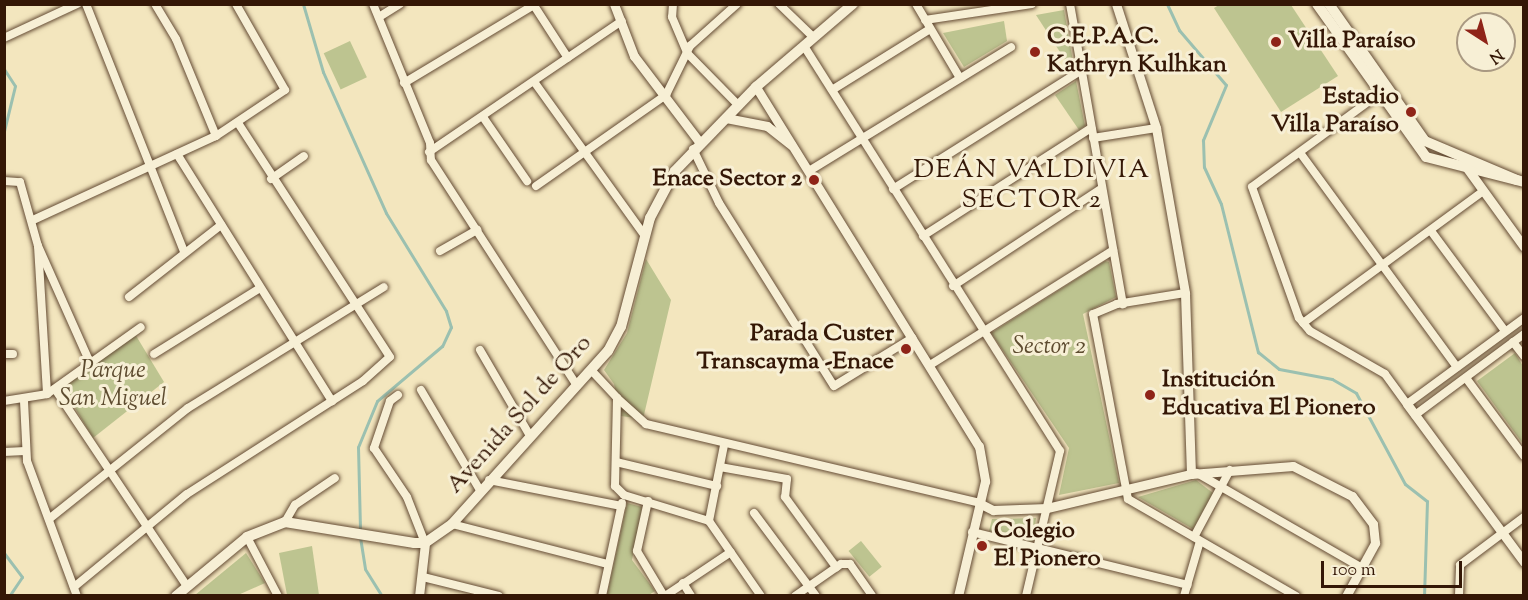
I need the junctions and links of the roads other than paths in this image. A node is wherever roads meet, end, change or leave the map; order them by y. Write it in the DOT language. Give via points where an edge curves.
graph roads {
  1 [pos="77,4"];
  2 [pos="86,4"];
  3 [pos="155,4"];
  4 [pos="236,4"];
  5 [pos="373,4"];
  6 [pos="400,4"];
  7 [pos="614,4"];
  8 [pos="673,4"];
  9 [pos="737,4"];
  10 [pos="779,4"];
  11 [pos="853,4"];
  12 [pos="916,4"];
  13 [pos="1032,4"];
  14 [pos="1070,4"];
  15 [pos="1116,4"];
  16 [pos="1317,4"];
  17 [pos="1329,4"];
  18 [pos="533,5"];
  19 [pos="379,17"];
  20 [pos="925,20"];
  21 [pos="622,21"];
  22 [pos="930,28"];
  23 [pos="813,37"];
  24 [pos="4,38"];
  25 [pos="804,46"];
  26 [pos="1011,47"];
  27 [pos="687,53"];
  28 [pos="568,58"];
  29 [pos="1082,70"];
  30 [pos="960,78"];
  31 [pos="404,83"];
  32 [pos="535,83"];
  33 [pos="756,87"];
  34 [pos="832,90"];
  35 [pos="1383,92"];
  36 [pos="666,95"];
  37 [pos="739,106"];
  38 [pos="483,117"];
  39 [pos="726,118"];
  40 [pos="238,123"];
  41 [pos="1091,128"];
  42 [pos="1156,128"];
  43 [pos="216,136"];
  44 [pos="1093,138"];
  45 [pos="862,139"];
  46 [pos="697,146"];
  47 [pos="795,149"];
  48 [pos="429,152"];
  49 [pos="585,153"];
  50 [pos="177,154"];
  51 [pos="1301,154"];
  52 [pos="304,156"];
  53 [pos="1461,157"];
  54 [pos="149,168"];
  55 [pos="1467,169"];
  56 [pos="809,171"];
  57 [pos="271,179"];
  58 [pos="4,181"];
  59 [pos="527,181"];
  60 [pos="1520,181"];
  61 [pos="536,186"];
  62 [pos="1102,188"];
  63 [pos="893,189"];
  64 [pos="1482,192"];
  65 [pos="33,220"];
  66 [pos="221,225"];
  67 [pos="477,230"];
  68 [pos="1431,231"];
  69 [pos="645,236"];
  70 [pos="923,236"];
  71 [pos="38,246"];
  72 [pos="1524,247"];
  73 [pos="1113,250"];
  74 [pos="440,251"];
  75 [pos="184,252"];
  76 [pos="1384,267"];
  77 [pos="953,285"];
  78 [pos="384,286"];
  79 [pos="260,288"];
  80 [pos="1185,293"];
  81 [pos="129,297"];
  82 [pos="1123,304"];
  83 [pos="356,305"];
  84 [pos="1524,318"];
  85 [pos="1303,323"];
  86 [pos="141,327"];
  87 [pos="1505,331"];
  88 [pos="982,333"];
  89 [pos="1524,334"];
  90 [pos="912,338"];
  91 [pos="1513,342"];
  92 [pos="296,344"];
  93 [pos="480,350"];
  94 [pos="154,354"];
  95 [pos="1524,356"];
  96 [pos="90,363"];
  97 [pos="930,365"];
  98 [pos="1457,367"];
  99 [pos="592,371"];
  100 [pos="1466,378"];
  101 [pos="577,386"];
  102 [pos="421,390"];
  103 [pos="51,391"];
  104 [pos="398,395"];
  105 [pos="616,398"];
  106 [pos="4,401"];
  107 [pos="24,401"];
  108 [pos="332,401"];
  109 [pos="1407,404"];
  110 [pos="1415,415"];
  111 [pos="530,436"];
  112 [pos="724,445"];
  113 [pos="25,451"];
  114 [pos="4,452"];
  115 [pos="1524,456"];
  116 [pos="616,462"];
  117 [pos="720,466"];
  118 [pos="109,470"];
  119 [pos="1230,470"];
  120 [pos="1194,473"];
  121 [pos="335,478"];
  122 [pos="489,480"];
  123 [pos="717,486"];
  124 [pos="1221,489"];
  125 [pos="480,490"];
  126 [pos="1127,491"];
  127 [pos="624,495"];
  128 [pos="648,501"];
  129 [pos="979,503"];
  130 [pos="621,506"];
  131 [pos="1047,508"];
  132 [pos="754,513"];
  133 [pos="1524,517"];
  134 [pos="49,519"];
  135 [pos="709,520"];
  136 [pos="285,522"];
  137 [pos="148,524"];
  138 [pos="452,524"];
  139 [pos="972,532"];
  140 [pos="1503,533"];
  141 [pos="247,537"];
  142 [pos="1197,539"];
  143 [pos="425,543"];
  144 [pos="1038,548"];
  145 [pos="731,552"];
  146 [pos="1524,562"];
  147 [pos="608,564"];
  148 [pos="836,567"];
  149 [pos="1362,568"];
  150 [pos="423,577"];
  151 [pos="683,583"];
  152 [pos="1188,585"];
  153 [pos="187,586"];
  154 [pos="809,586"];
  155 [pos="76,591"];
  156 [pos="176,596"];
  157 [pos="278,596"];
  158 [pos="418,596"];
  159 [pos="499,596"];
  160 [pos="602,596"];
  161 [pos="664,596"];
  162 [pos="691,596"];
  163 [pos="761,596"];
  164 [pos="795,596"];
  165 [pos="816,596"];
  166 [pos="872,596"];
  167 [pos="958,596"];
  168 [pos="1026,596"];
  169 [pos="1184,596"];
  170 [pos="1296,596"];
  171 [pos="1346,596"];
  172 [pos="1459,596"];
  1 -- 24 [label="street"];
  2 -- 54 [label="street"];
  3 -- 43 [label="street" via="176,39"];
  4 -- 40 [label="street" via="285,90"];
  5 -- 19 [label="street"];
  6 -- 19 [label="street"];
  7 -- 21 [label="street"];
  8 -- 27 [label="street" via="672,17"];
  9 -- 27 [label="street"];
  10 -- 23 [label="street"];
  11 -- 23 [label="main road, Avenida Sol de Oro"];
  12 -- 20 [label="street"];
  13 -- 20 [label="street"];
  14 -- 29 [label="street"];
  15 -- 42 [label="street"];
  16 -- 35 [label="main road"];
  17 -- 35 [label="main road"];
  18 -- 28 [label="street"];
  18 -- 31 [label="street"];
  19 -- 31 [label="street"];
  20 -- 22 [label="street"];
  21 -- 28 [label="street"];
  21 -- 36 [label="street" via="634,56"];
  22 -- 30 [label="street"];
  22 -- 34 [label="street"];
  23 -- 25 [label="main road, Avenida Sol de Oro"];
  25 -- 33 [label="main road, Avenida Sol de Oro"];
  25 -- 34 [label="street"];
  26 -- 30 [label="street"];
  27 -- 36 [label="street"];
  27 -- 37 [label="street"];
  28 -- 32 [label="street"];
  29 -- 41 [label="street"];
  29 -- 63 [label="street"];
  30 -- 45 [label="street"];
  31 -- 48 [label="street"];
  32 -- 38 [label="street"];
  32 -- 49 [label="street"];
  33 -- 37 [label="main road, Avenida Sol de Oro"];
  33 -- 47 [label="street"];
  34 -- 45 [label="street"];
  35 -- 51 [label="street"];
  35 -- 53 [label="main road" via="1425,141"];
  35 -- 55 [label="main road" via="1426,158"];
  36 -- 46 [label="street"];
  36 -- 49 [label="street"];
  37 -- 39 [label="main road, Avenida Sol de Oro"];
  38 -- 48 [label="street"];
  38 -- 59 [label="street"];
  39 -- 46 [label="main road, Avenida Sol de Oro"];
  39 -- 47 [label="street" via="767,126"];
  40 -- 43 [label="street"];
  40 -- 57 [label="street"];
  41 -- 44 [label="street"];
  41 -- 70 [label="street"];
  42 -- 44 [label="street"];
  42 -- 80 [label="street"];
  43 -- 50 [label="street"];
  44 -- 62 [label="street"];
  45 -- 56 [label="street"];
  45 -- 63 [label="street"];
  46 -- 69 [label="main road, Avenida Sol de Oro" via="666,185"];
  46 -- 90 [label="street" via="719,203 834,386"];
  47 -- 56 [label="street"];
  48 -- 67 [label="street"];
  49 -- 61 [label="street"];
  49 -- 69 [label="street"];
  50 -- 54 [label="street"];
  50 -- 66 [label="street"];
  51 -- 76 [label="street"];
  51 -- 85 [label="street" via="1252,186"];
  52 -- 57 [label="street"];
  53 -- 55 [label="street"];
  53 -- 60 [label="main road"];
  54 -- 65 [label="street"];
  54 -- 75 [label="street"];
  55 -- 60 [label="main road"];
  55 -- 64 [label="street"];
  56 -- 90 [label="street"];
  57 -- 83 [label="street"];
  58 -- 65 [label="street" via="20,182"];
  62 -- 73 [label="street"];
  62 -- 77 [label="street"];
  63 -- 70 [label="street"];
  64 -- 68 [label="street"];
  64 -- 72 [label="street"];
  65 -- 71 [label="street"];
  66 -- 75 [label="street"];
  66 -- 79 [label="street"];
  67 -- 74 [label="street"];
  67 -- 101 [label="street"];
  68 -- 76 [label="street"];
  68 -- 87 [label="street"];
  69 -- 99 [label="main road, Avenida Sol de Oro" via="621,327"];
  70 -- 77 [label="street"];
  71 -- 96 [label="street"];
  71 -- 103 [label="street"];
  73 -- 82 [label="street"];
  73 -- 88 [label="street"];
  75 -- 81 [label="street"];
  76 -- 85 [label="street"];
  76 -- 98 [label="street"];
  77 -- 88 [label="street"];
  78 -- 83 [label="street"];
  79 -- 92 [label="street"];
  79 -- 94 [label="street"];
  80 -- 82 [label="street"];
  80 -- 120 [label="street"];
  82 -- 126 [label="street" via="1099,310 1091,321"];
  83 -- 92 [label="street"];
  83 -- 108 [label="street" via="390,357"];
  84 -- 87 [label="street"];
  85 -- 109 [label="street" via="1385,374"];
  86 -- 96 [label="street"];
  87 -- 98 [label="street"];
  88 -- 97 [label="street"];
  88 -- 131 [label="street" via="1060,451"];
  89 -- 91 [label="street"];
  90 -- 97 [label="street"];
  91 -- 95 [label="street"];
  91 -- 100 [label="street"];
  92 -- 108 [label="street"];
  92 -- 118 [label="street" via="188,408"];
  93 -- 111 [label="street"];
  96 -- 103 [label="street"];
  97 -- 129 [label="street" via="982,454 985,481"];
  98 -- 109 [label="street"];
  99 -- 101 [label="main road, Avenida Sol de Oro"];
  99 -- 105 [label="street"];
  100 -- 110 [label="street"];
  100 -- 115 [label="street"];
  101 -- 111 [label="main road, Avenida Sol de Oro"];
  102 -- 125 [label="street"];
  103 -- 107 [label="street"];
  103 -- 118 [label="street"];
  104 -- 143 [label="street" via="390,401 374,448 406,497"];
  105 -- 112 [label="street" via="646,424"];
  105 -- 116 [label="street"];
  106 -- 107 [label="street"];
  107 -- 113 [label="street"];
  108 -- 137 [label="street" via="230,464"];
  109 -- 110 [label="street"];
  110 -- 140 [label="street"];
  111 -- 122 [label="main road, Avenida Sol de Oro"];
  112 -- 117 [label="street"];
  112 -- 129 [label="street"];
  113 -- 114 [label="street"];
  113 -- 134 [label="street"];
  116 -- 123 [label="street"];
  116 -- 127 [label="street" via="615,486"];
  117 -- 123 [label="street"];
  117 -- 148 [label="street" via="787,479 785,497"];
  118 -- 134 [label="street"];
  118 -- 137 [label="street"];
  119 -- 120 [label="street"];
  119 -- 124 [label="street"];
  119 -- 149 [label="street" via="1297,467 1346,492 1371,518 1376,538"];
  120 -- 124 [label="street"];
  120 -- 126 [label="street"];
  121 -- 136 [label="street" via="295,505"];
  122 -- 125 [label="main road, Avenida Sol de Oro"];
  122 -- 130 [label="street"];
  123 -- 135 [label="street"];
  124 -- 142 [label="street"];
  124 -- 149 [label="street"];
  125 -- 138 [label="main road, Avenida Sol de Oro"];
  126 -- 131 [label="street"];
  126 -- 142 [label="street" via="1128,499"];
  127 -- 128 [label="street"];
  127 -- 130 [label="street"];
  128 -- 135 [label="street"];
  128 -- 161 [label="street" via="637,551"];
  129 -- 131 [label="street" via="993,510"];
  129 -- 139 [label="street"];
  130 -- 147 [label="street"];
  131 -- 144 [label="street"];
  132 -- 154 [label="street"];
  133 -- 140 [label="street"];
  134 -- 155 [label="street"];
  135 -- 145 [label="street"];
  136 -- 141 [label="main road"];
  136 -- 143 [label="main road" via="320,524 406,543"];
  137 -- 153 [label="street"];
  137 -- 155 [label="street"];
  138 -- 143 [label="main road, Avenida Sol de Oro"];
  138 -- 147 [label="street"];
  139 -- 144 [label="street"];
  139 -- 167 [label="street"];
  140 -- 146 [label="street"];
  140 -- 172 [label="street" via="1460,565"];
  141 -- 153 [label="main road"];
  141 -- 157 [label="street"];
  142 -- 152 [label="street"];
  142 -- 170 [label="street"];
  143 -- 150 [label="street"];
  144 -- 152 [label="street"];
  144 -- 168 [label="street"];
  145 -- 151 [label="street"];
  145 -- 163 [label="street"];
  147 -- 160 [label="street"];
  148 -- 154 [label="street"];
  148 -- 166 [label="street" via="850,564"];
  149 -- 171 [label="street"];
  150 -- 158 [label="street"];
  150 -- 159 [label="street"];
  151 -- 161 [label="street"];
  151 -- 162 [label="street"];
  152 -- 169 [label="street"];
  153 -- 156 [label="main road"];
  154 -- 164 [label="street"];
  154 -- 165 [label="street"];
}
